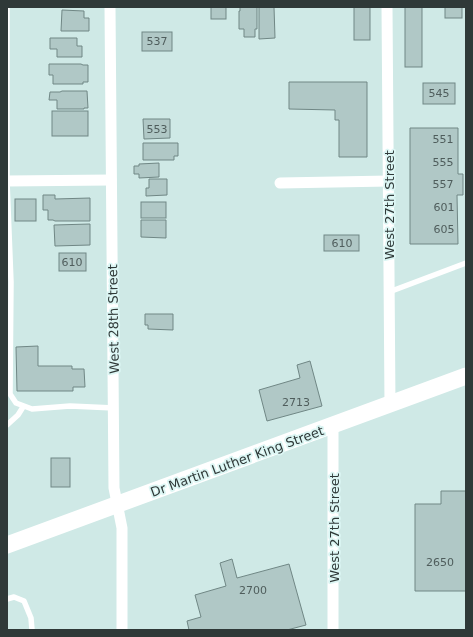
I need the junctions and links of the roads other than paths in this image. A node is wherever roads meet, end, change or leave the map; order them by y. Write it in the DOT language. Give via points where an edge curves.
graph roads {
  1 [pos="7,7"];
  2 [pos="110,7"];
  3 [pos="387,7"];
  4 [pos="111,180"];
  5 [pos="7,181"];
  6 [pos="389,181"];
  7 [pos="280,183"];
  8 [pos="466,263"];
  9 [pos="389,292"];
  10 [pos="466,376"];
  11 [pos="390,404"];
  12 [pos="23,407"];
  13 [pos="114,408"];
  14 [pos="7,425"];
  15 [pos="333,425"];
  16 [pos="117,505"];
  17 [pos="7,545"];
  18 [pos="7,599"];
  19 [pos="32,630"];
  20 [pos="122,630"];
  21 [pos="333,630"];
  1 -- 5 [label="lane"];
  2 -- 4 [label="street, West 28th Street"];
  3 -- 6 [label="street, West 27th Street"];
  4 -- 5 [label="street"];
  4 -- 13 [label="street, West 28th Street"];
  5 -- 12 [label="lane" via="11,282 10,394 16,403"];
  6 -- 7 [label="street"];
  6 -- 9 [label="street, West 27th Street"];
  8 -- 9 [label="lane"];
  9 -- 11 [label="street, West 27th Street"];
  10 -- 11 [label="main road, Dr Martin Luther King Street"];
  11 -- 15 [label="main road, Dr Martin Luther King Street"];
  12 -- 13 [label="lane"];
  12 -- 14 [label="lane"];
  13 -- 16 [label="street, West 28th Street" via="114,488"];
  15 -- 16 [label="main road, Dr Martin Luther King Street"];
  15 -- 21 [label="street, West 27th Street"];
  16 -- 17 [label="main road, Dr Martin Luther King Street"];
  16 -- 20 [label="street, West 28th Street" via="122,528"];
  18 -- 19 [label="lane" via="14,597 24,601 31,618"];
}
